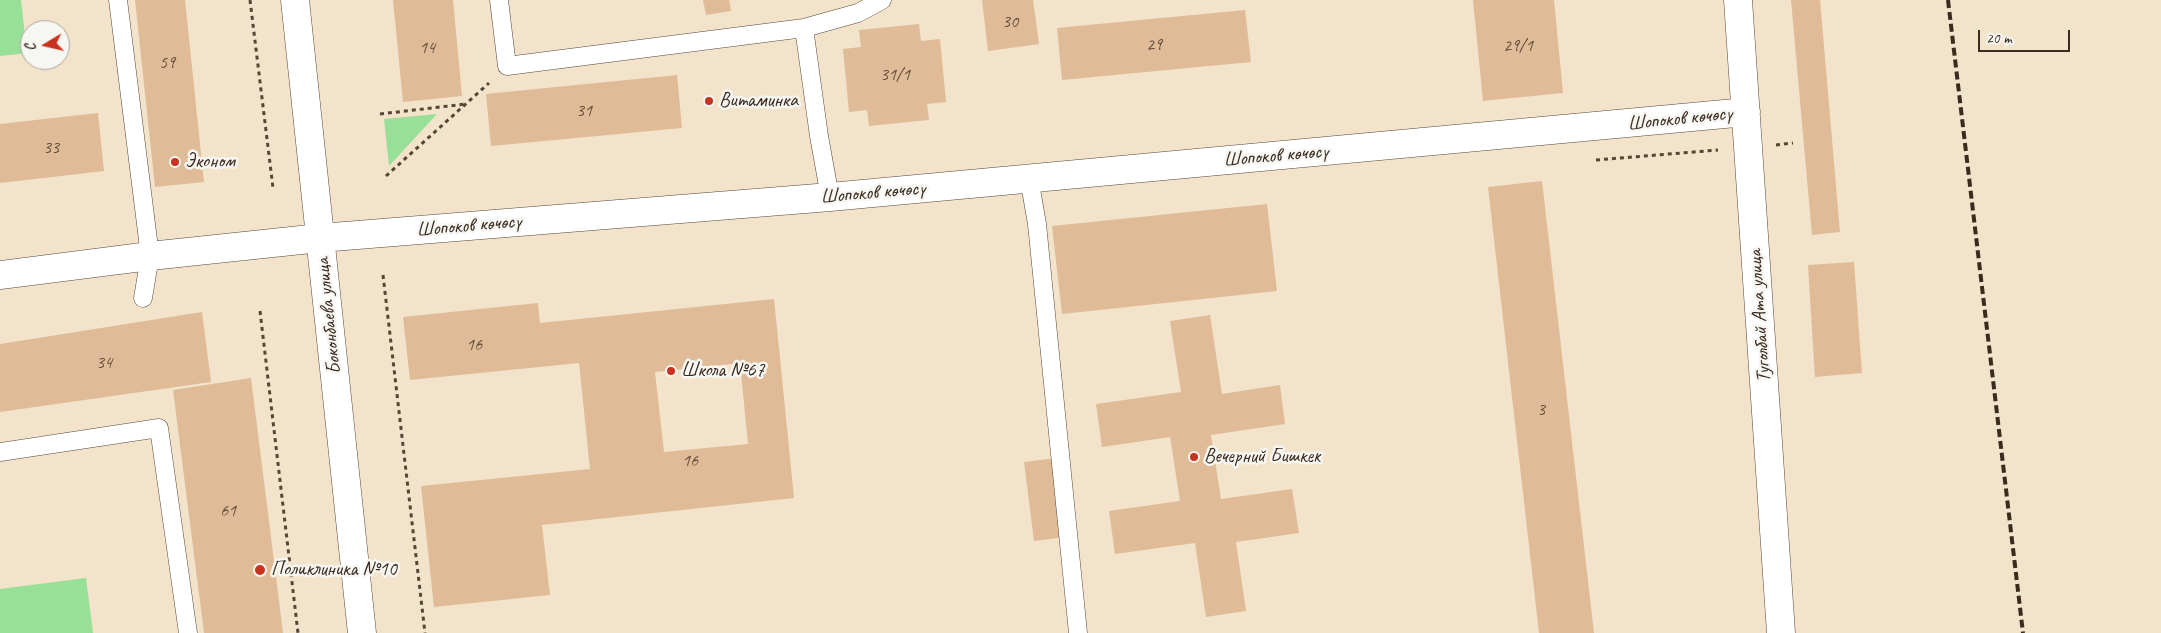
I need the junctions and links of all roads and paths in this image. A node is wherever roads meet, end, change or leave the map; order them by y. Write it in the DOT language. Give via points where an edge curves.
graph roads {
  1 [pos="118,0"];
  2 [pos="250,0"];
  3 [pos="296,0"];
  4 [pos="499,0"];
  5 [pos="882,0"];
  6 [pos="1738,0"];
  7 [pos="804,28"];
  8 [pos="507,66"];
  9 [pos="466,104"];
  10 [pos="1746,112"];
  11 [pos="380,114"];
  12 [pos="1793,143"];
  13 [pos="1749,147"];
  14 [pos="1596,160"];
  15 [pos="386,176"];
  16 [pos="1029,178"];
  17 [pos="273,188"];
  18 [pos="830,197"];
  19 [pos="320,238"];
  20 [pos="150,256"];
  21 [pos="0,275"];
  22 [pos="383,275"];
  23 [pos="143,298"];
  24 [pos="260,311"];
  25 [pos="0,452"];
  26 [pos="188,633"];
  27 [pos="298,633"];
  28 [pos="362,633"];
  29 [pos="425,633"];
  30 [pos="1078,633"];
  31 [pos="1781,633"];
  1 -- 20 [label="lane"];
  2 -- 17 [label="path"];
  3 -- 19 [label="street, Боконбаева улица"];
  4 -- 8 [label="lane"];
  5 -- 7 [label="lane" via="858,13"];
  6 -- 10 [label="street, Туголбай Ата улица"];
  7 -- 8 [label="lane"];
  7 -- 18 [label="lane"];
  8 -- 9 [label="path"];
  9 -- 11 [label="path"];
  9 -- 15 [label="path"];
  10 -- 13 [label="street, Туголбай Ата улица"];
  10 -- 16 [label="street, Шопоков көчөсү"];
  12 -- 13 [label="path"];
  13 -- 14 [label="path"];
  13 -- 31 [label="street, Туголбай Ата улица"];
  16 -- 18 [label="street, Шопоков көчөсү"];
  16 -- 30 [label="lane" via="1037,224"];
  18 -- 19 [label="street, Шопоков көчөсү"];
  19 -- 20 [label="street, Шопоков көчөсү"];
  19 -- 28 [label="street, Боконбаева улица"];
  20 -- 21 [label="street, Шопоков көчөсү"];
  20 -- 23 [label="lane"];
  22 -- 29 [label="path"];
  24 -- 27 [label="path"];
  25 -- 26 [label="lane" via="159,428"];
}
